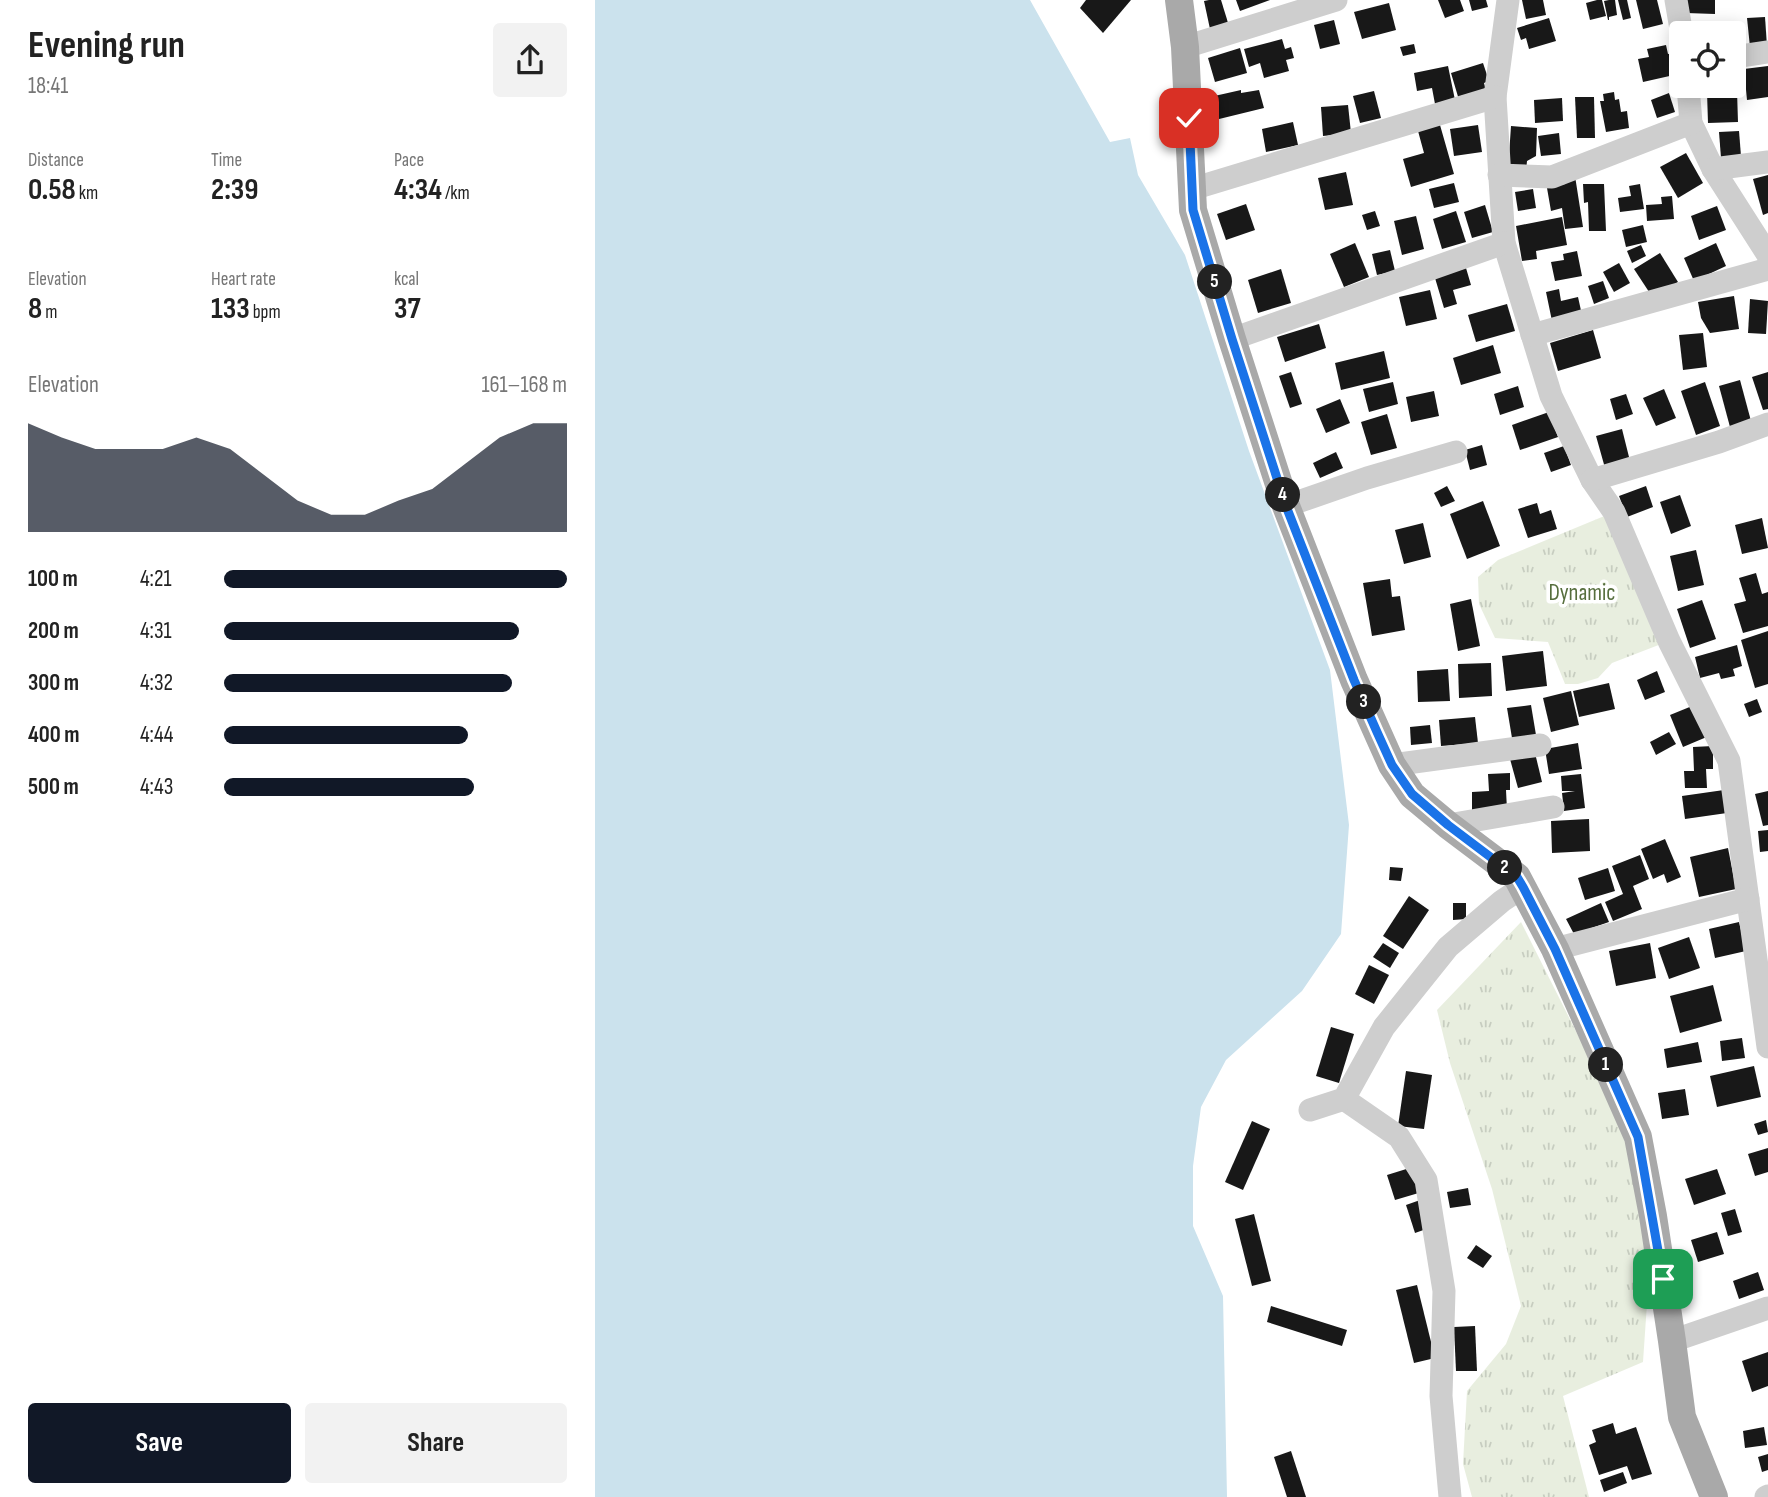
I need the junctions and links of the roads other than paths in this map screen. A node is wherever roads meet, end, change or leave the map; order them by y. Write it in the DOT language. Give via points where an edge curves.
graph roads {
  1 [pos="1179,0"];
  2 [pos="1336,0"];
  3 [pos="1508,0"];
  4 [pos="1676,0"];
  5 [pos="1680,21"];
  6 [pos="1185,47"];
  7 [pos="1768,52"];
  8 [pos="1746,55"];
  9 [pos="1495,97"];
  10 [pos="1689,98"];
  11 [pos="1691,123"];
  12 [pos="1768,162"];
  13 [pos="1713,169"];
  14 [pos="1499,175"];
  15 [pos="1192,189"];
  16 [pos="1504,243"];
  17 [pos="1768,255"];
  18 [pos="1768,269"];
  19 [pos="1532,335"];
  20 [pos="1232,339"];
  21 [pos="1768,424"];
  22 [pos="1456,452"];
  23 [pos="1592,480"];
  24 [pos="1286,506"];
  25 [pos="1540,745"];
  26 [pos="1392,765"];
  27 [pos="1553,807"];
  28 [pos="1448,825"];
  29 [pos="1523,887"];
  30 [pos="1748,899"];
  31 [pos="1555,949"];
  32 [pos="1768,1047"];
  33 [pos="1344,1099"];
  34 [pos="1310,1110"];
  35 [pos="1768,1308"];
  36 [pos="1672,1341"];
  37 [pos="1450,1497"];
  38 [pos="1714,1497"];
  1 -- 6 [label="main road"];
  2 -- 6 [label="street"];
  3 -- 9 [label="street"];
  4 -- 5 [label="street"];
  6 -- 15 [label="main road"];
  7 -- 8 [label="street"];
  9 -- 14 [label="street"];
  9 -- 15 [label="street"];
  10 -- 11 [label="street"];
  11 -- 13 [label="street"];
  11 -- 14 [label="street" via="1552,177"];
  12 -- 13 [label="street"];
  13 -- 17 [label="street"];
  14 -- 16 [label="street"];
  15 -- 20 [label="main road" via="1193,210"];
  16 -- 19 [label="street"];
  16 -- 20 [label="street"];
  18 -- 19 [label="street"];
  19 -- 23 [label="street" via="1551,396"];
  20 -- 24 [label="main road"];
  21 -- 23 [label="street"];
  22 -- 24 [label="street"];
  23 -- 30 [label="street" via="1614,512 1669,640 1730,761"];
  24 -- 26 [label="main road"];
  25 -- 26 [label="street"];
  26 -- 28 [label="main road" via="1412,794"];
  27 -- 28 [label="street"];
  28 -- 29 [label="main road" via="1517,877"];
  29 -- 31 [label="main road"];
  29 -- 33 [label="street" via="1448,947 1384,1027"];
  30 -- 31 [label="street"];
  30 -- 32 [label="street"];
  31 -- 36 [label="main road" via="1638,1137"];
  33 -- 34 [label="street"];
  33 -- 37 [label="street" via="1399,1137 1426,1180 1444,1291 1441,1396"];
  35 -- 36 [label="street"];
  36 -- 38 [label="main road" via="1682,1417"];
}
